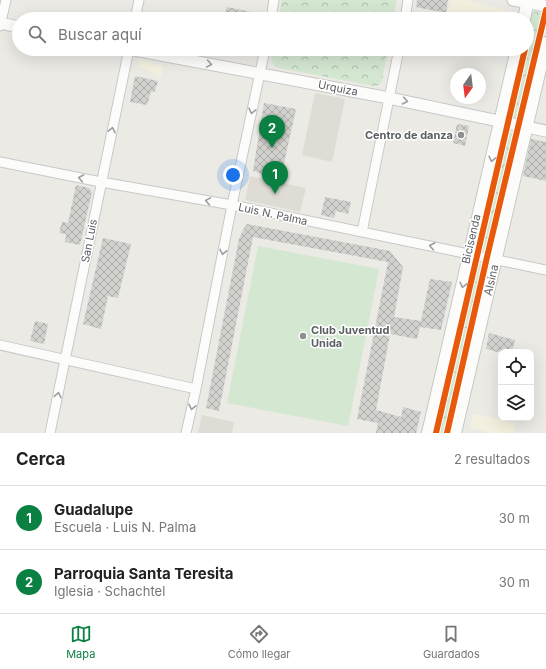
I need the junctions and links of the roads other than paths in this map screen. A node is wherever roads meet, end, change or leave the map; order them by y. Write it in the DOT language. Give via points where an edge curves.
graph roads {
  1 [pos="6,0"];
  2 [pos="139,0"];
  3 [pos="274,0"];
  4 [pos="408,0"];
  5 [pos="513,0"];
  6 [pos="528,1"];
  7 [pos="546,6"];
  8 [pos="136,12"];
  9 [pos="272,12"];
  10 [pos="405,12"];
  11 [pos="526,12"];
  12 [pos="0,24"];
  13 [pos="12,26"];
  14 [pos="546,43"];
  15 [pos="128,56"];
  16 [pos="167,56"];
  17 [pos="264,56"];
  18 [pos="398,56"];
  19 [pos="515,56"];
  20 [pos="260,73"];
  21 [pos="389,98"];
  22 [pos="501,121"];
  23 [pos="527,126"];
  24 [pos="546,131"];
  25 [pos="0,162"];
  26 [pos="101,182"];
  27 [pos="232,205"];
  28 [pos="362,232"];
  29 [pos="470,253"];
  30 [pos="496,259"];
  31 [pos="546,270"];
  32 [pos="0,345"];
  33 [pos="65,360"];
  34 [pos="196,389"];
  35 [pos="50,433"];
  36 [pos="186,433"];
  37 [pos="428,433"];
  38 [pos="455,433"];
  1 -- 12 [label="street"];
  2 -- 8 [label="street"];
  3 -- 9 [label="street"];
  4 -- 10 [label="street"];
  5 -- 6 [label="street"];
  6 -- 7 [label="street"];
  6 -- 11 [label="main road"];
  12 -- 13 [label="street"];
  14 -- 23 [label="main road, Alsina"];
  26 -- 15 [label="street, San Luis, one-way"];
  16 -- 20 [label="street, Urquiza, one-way"];
  17 -- 20 [label="street"];
  18 -- 21 [label="street"];
  19 -- 22 [label="main road"];
  20 -- 21 [label="street, Urquiza"];
  20 -- 27 [label="street, one-way"];
  21 -- 22 [label="street, Urquiza, one-way"];
  21 -- 28 [label="street"];
  22 -- 23 [label="street, Urquiza"];
  22 -- 29 [label="main road, one-way"];
  23 -- 24 [label="street, Urquiza"];
  23 -- 30 [label="main road, Alsina"];
  26 -- 25 [label="street, Luis N. Palma, one-way"];
  27 -- 26 [label="street, Luis N. Palma, one-way"];
  26 -- 33 [label="street, San Luis"];
  27 -- 28 [label="street, Luis N. Palma"];
  27 -- 34 [label="street, one-way"];
  29 -- 28 [label="street, Luis N. Palma, one-way"];
  29 -- 30 [label="street, Luis N. Palma"];
  29 -- 37 [label="main road, one-way"];
  30 -- 31 [label="street, Luis N. Palma"];
  30 -- 38 [label="main road, Alsina"];
  32 -- 33 [label="street"];
  33 -- 34 [label="street"];
  35 -- 33 [label="street, San Luis, one-way"];
  34 -- 36 [label="street, one-way"];
}
